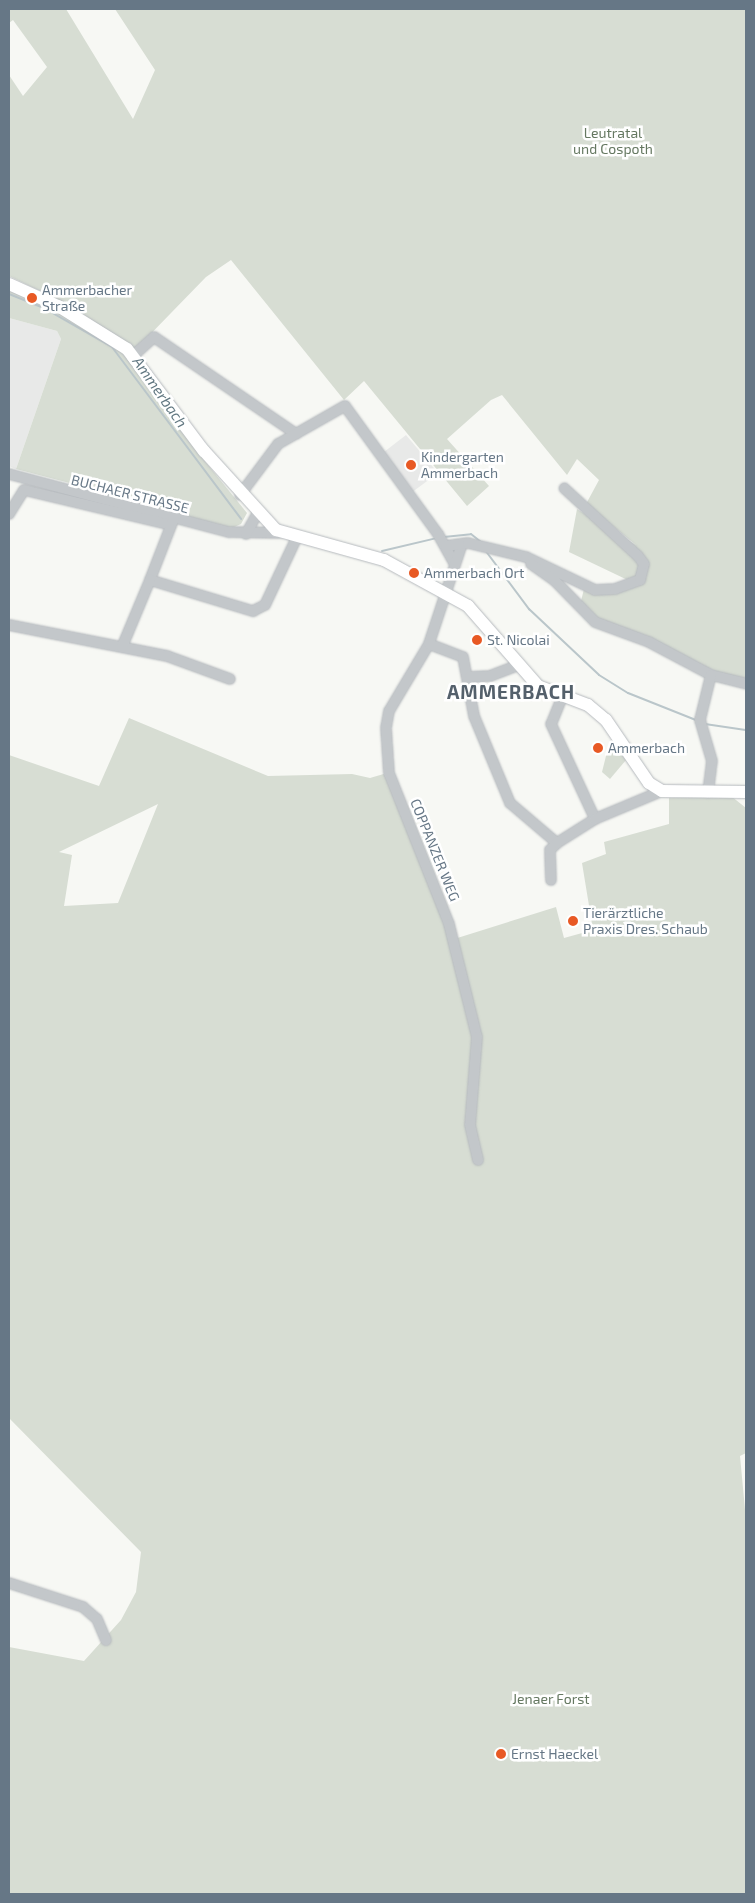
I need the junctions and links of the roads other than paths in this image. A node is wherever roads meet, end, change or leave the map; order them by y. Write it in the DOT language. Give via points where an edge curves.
graph roads {
  1 [pos="9,284"];
  2 [pos="134,355"];
  3 [pos="296,434"];
  4 [pos="9,474"];
  5 [pos="564,488"];
  6 [pos="240,495"];
  7 [pos="9,514"];
  8 [pos="257,514"];
  9 [pos="172,521"];
  10 [pos="246,534"];
  11 [pos="282,534"];
  12 [pos="297,538"];
  13 [pos="443,541"];
  14 [pos="462,544"];
  15 [pos="515,558"];
  16 [pos="454,563"];
  17 [pos="150,580"];
  18 [pos="444,593"];
  19 [pos="9,625"];
  20 [pos="429,644"];
  21 [pos="122,647"];
  22 [pos="518,665"];
  23 [pos="711,675"];
  24 [pos="470,677"];
  25 [pos="230,679"];
  26 [pos="746,684"];
  27 [pos="563,695"];
  28 [pos="662,791"];
  29 [pos="746,792"];
  30 [pos="708,793"];
  31 [pos="595,819"];
  32 [pos="557,843"];
  33 [pos="550,880"];
  34 [pos="478,1160"];
  35 [pos="9,1583"];
  36 [pos="106,1640"];
  1 -- 2 [label="main road" via="76,316"];
  2 -- 3 [label="street" via="154,337"];
  2 -- 6 [label="main road" via="178,418"];
  3 -- 6 [label="street" via="278,444"];
  3 -- 13 [label="street" via="345,406"];
  4 -- 9 [label="street, BUCHAER STRASSE"];
  5 -- 15 [label="street" via="638,556 644,564 640,580 615,589 595,590 538,561"];
  6 -- 8 [label="main road"];
  7 -- 9 [label="street, BUCHAER STRASSE" via="24,490"];
  8 -- 10 [label="street"];
  8 -- 11 [label="main road"];
  9 -- 10 [label="street, BUCHAER STRASSE"];
  9 -- 17 [label="street"];
  10 -- 11 [label="street, BUCHAER STRASSE"];
  11 -- 12 [label="main road"];
  12 -- 17 [label="street" via="259,611"];
  12 -- 18 [label="main road" via="384,560"];
  13 -- 14 [label="street"];
  13 -- 16 [label="street"];
  14 -- 15 [label="street"];
  14 -- 16 [label="street, COPPANZER WEG"];
  15 -- 23 [label="street" via="555,581 595,622 649,642"];
  16 -- 18 [label="street, COPPANZER WEG"];
  17 -- 21 [label="street"];
  18 -- 20 [label="street, COPPANZER WEG"];
  18 -- 22 [label="main road" via="474,611"];
  19 -- 21 [label="street"];
  20 -- 24 [label="street" via="463,657"];
  20 -- 34 [label="street, COPPANZER WEG" via="389,711 387,765 449,924 476,1037 470,1125"];
  21 -- 25 [label="street"];
  22 -- 24 [label="street" via="490,676"];
  22 -- 27 [label="main road" via="538,686"];
  23 -- 26 [label="street"];
  23 -- 30 [label="street" via="700,720 712,761"];
  24 -- 32 [label="street" via="474,716 510,802"];
  27 -- 28 [label="main road" via="588,705 606,720 649,783"];
  27 -- 31 [label="street" via="552,724"];
  28 -- 30 [label="main road"];
  28 -- 31 [label="street"];
  29 -- 30 [label="main road"];
  31 -- 32 [label="street"];
  32 -- 33 [label="street" via="550,850"];
  35 -- 36 [label="street" via="83,1607 97,1620"];
}
